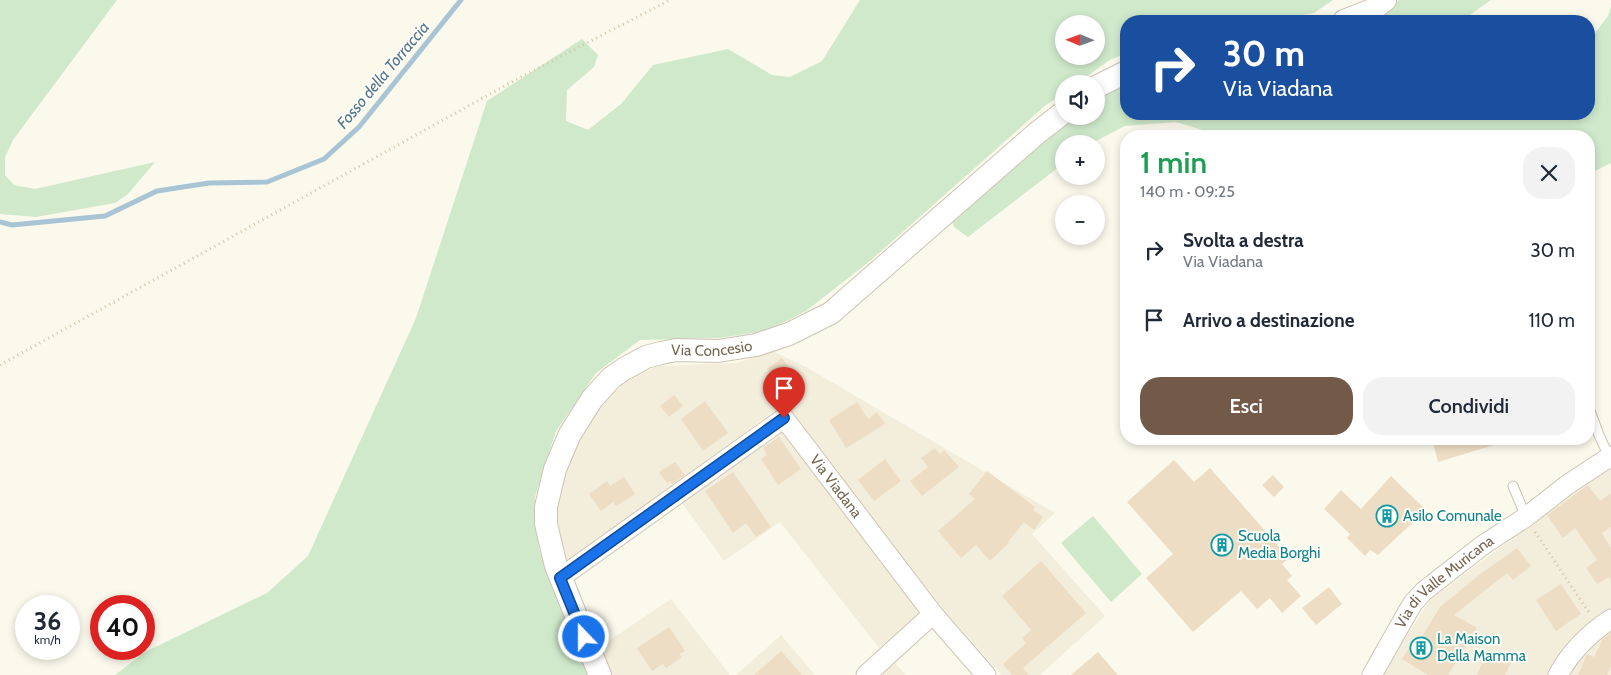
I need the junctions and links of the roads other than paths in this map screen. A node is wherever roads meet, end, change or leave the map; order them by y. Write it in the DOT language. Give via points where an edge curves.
graph roads {
  1 [pos="1385,0"];
  2 [pos="1359,15"];
  3 [pos="1120,75"];
  4 [pos="1105,82"];
  5 [pos="1055,119"];
  6 [pos="1595,425"];
  7 [pos="1610,456"];
  8 [pos="1513,486"];
  9 [pos="1526,517"];
  10 [pos="560,578"];
  11 [pos="933,614"];
  12 [pos="1605,623"];
  13 [pos="600,675"];
  14 [pos="866,675"];
  15 [pos="986,675"];
  16 [pos="1372,675"];
  17 [pos="1558,675"];
  1 -- 2 [label="street"];
  3 -- 4 [label="street"];
  5 -- 10 [label="street, Via Concesio" via="831,313 789,334 756,345 718,351 661,353 635,362 611,378 592,399 570,434 549,492 546,524"];
  6 -- 7 [label="lane"];
  7 -- 9 [label="street, Via di Valle Muricana"];
  8 -- 9 [label="lane"];
  9 -- 16 [label="street, Via di Valle Muricana" via="1483,545 1418,597"];
  10 -- 11 [label="street, Via Viadana" via="784,418"];
  10 -- 13 [label="street, Via Concesio"];
  11 -- 14 [label="street"];
  11 -- 15 [label="street, Via Viadana"];
  12 -- 17 [label="street" via="1574,650"];
}
